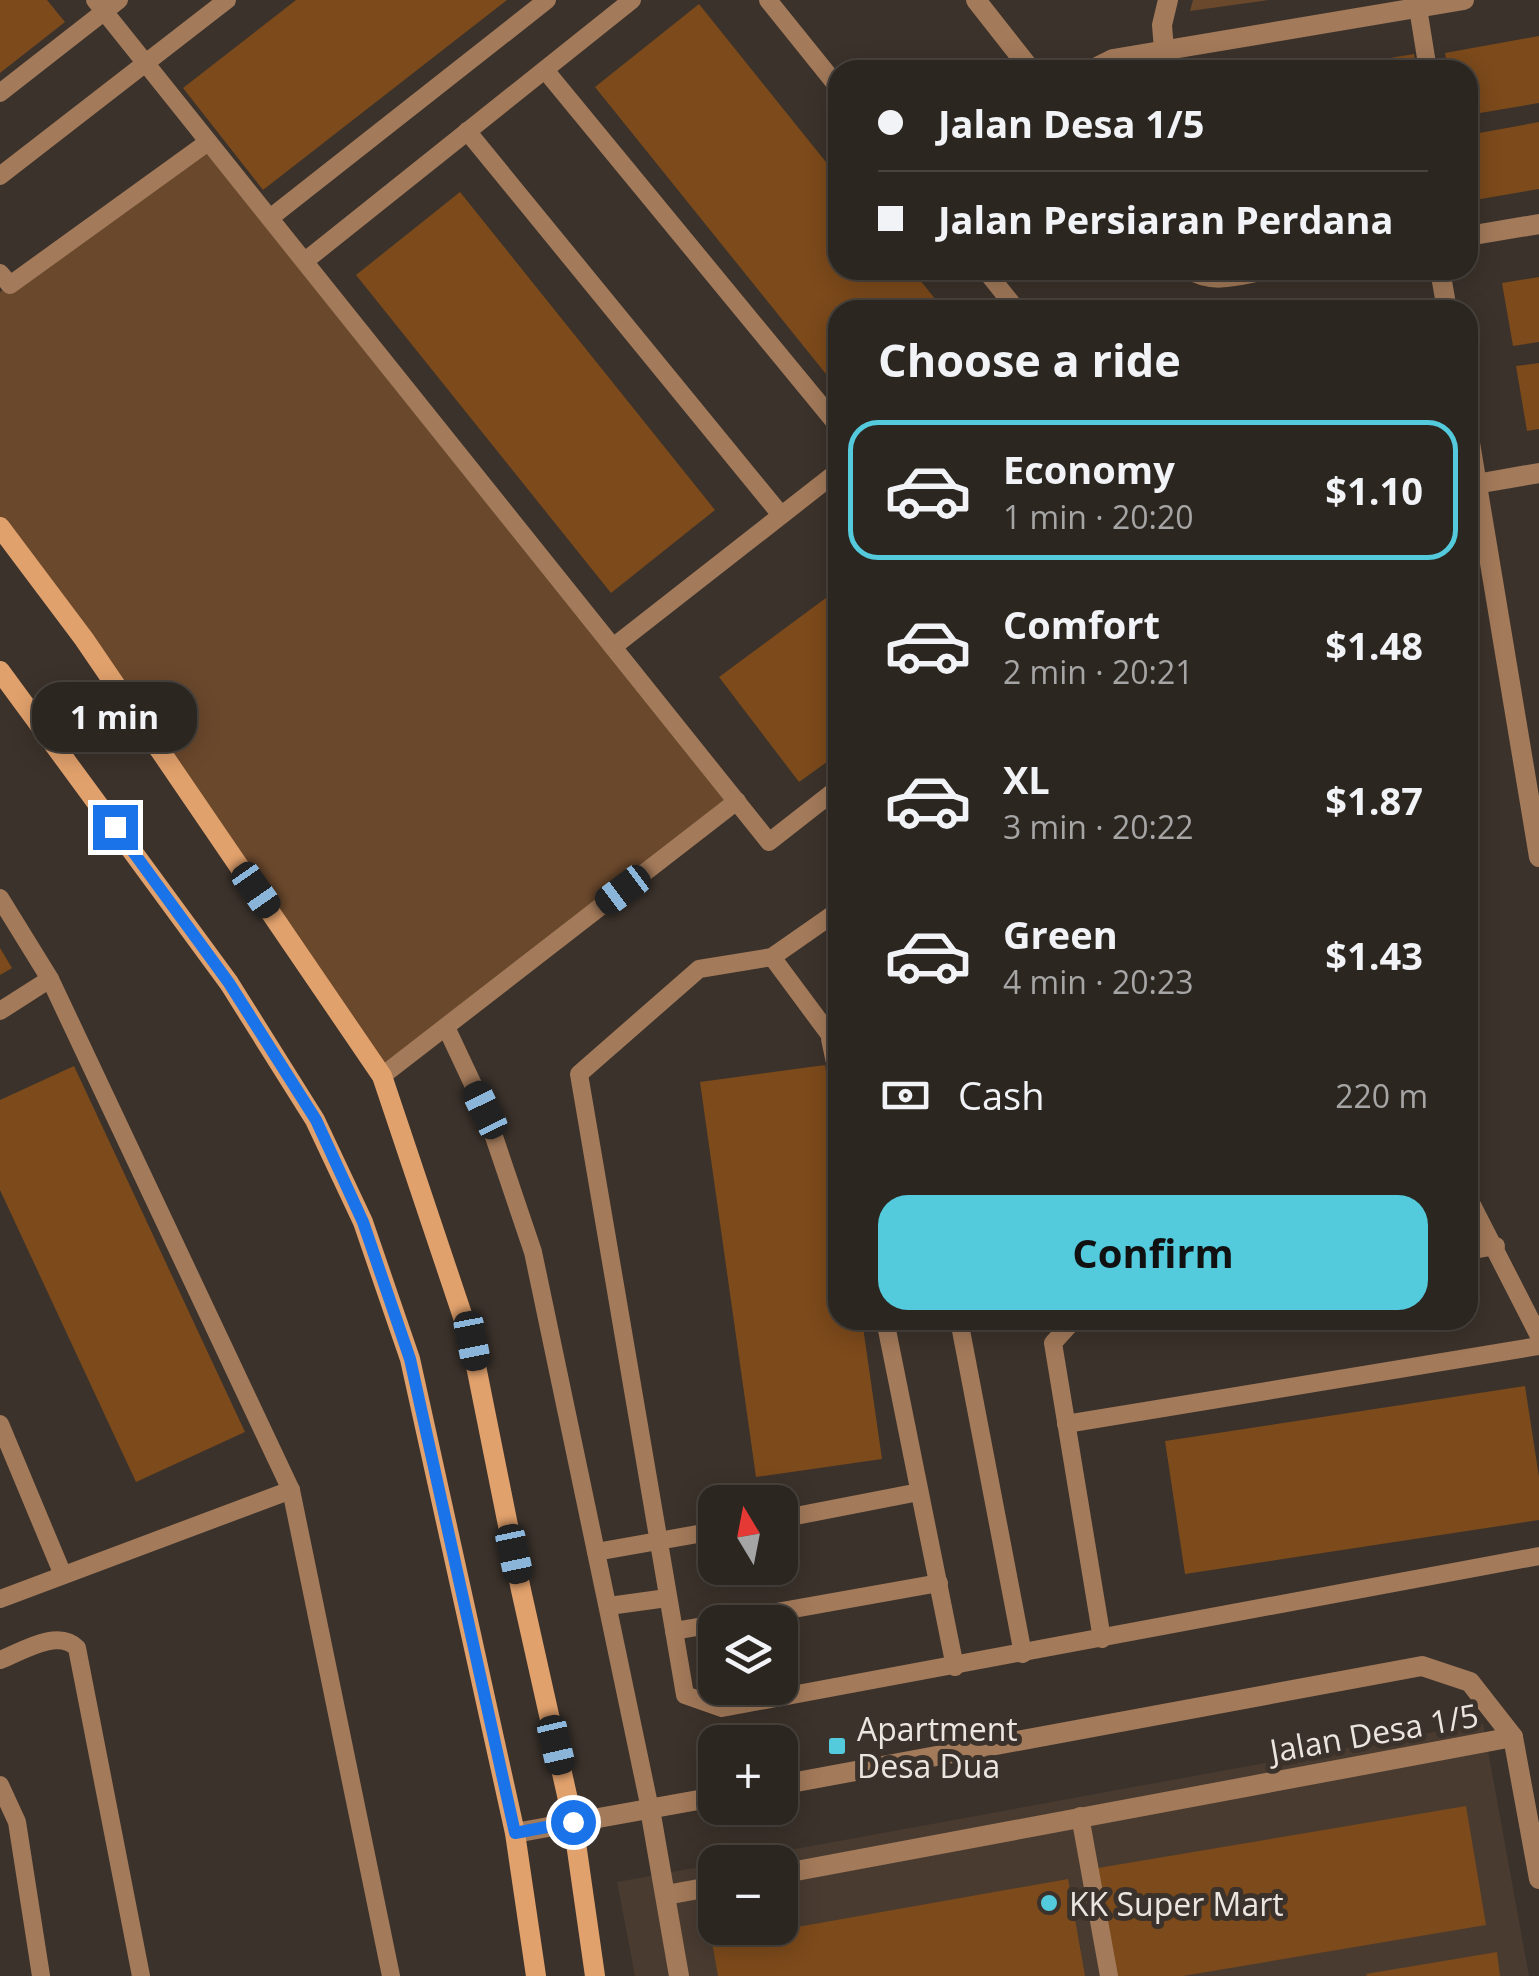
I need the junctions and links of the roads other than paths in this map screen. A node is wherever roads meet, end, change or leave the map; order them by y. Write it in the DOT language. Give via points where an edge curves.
graph roads {
  1 [pos="227,0"];
  2 [pos="547,0"];
  3 [pos="632,0"];
  4 [pos="768,0"];
  5 [pos="976,0"];
  6 [pos="1168,0"];
  7 [pos="1464,0"];
  8 [pos="106,4"];
  9 [pos="1418,8"];
  10 [pos="1164,50"];
  11 [pos="1022,60"];
  12 [pos="1112,60"];
  13 [pos="1426,60"];
  14 [pos="145,62"];
  15 [pos="544,70"];
  16 [pos="828,75"];
  17 [pos="0,93"];
  18 [pos="467,130"];
  19 [pos="208,142"];
  20 [pos="0,176"];
  21 [pos="270,218"];
  22 [pos="1539,224"];
  23 [pos="1478,234"];
  24 [pos="305,261"];
  25 [pos="0,274"];
  26 [pos="993,280"];
  27 [pos="1009,300"];
  28 [pos="828,414"];
  29 [pos="1539,473"];
  30 [pos="828,479"];
  31 [pos="1478,484"];
  32 [pos="1478,496"];
  33 [pos="781,515"];
  34 [pos="0,527"];
  35 [pos="613,647"];
  36 [pos="0,671"];
  37 [pos="828,796"];
  38 [pos="737,801"];
  39 [pos="1539,857"];
  40 [pos="0,898"];
  41 [pos="828,918"];
  42 [pos="772,957"];
  43 [pos="50,979"];
  44 [pos="0,1010"];
  45 [pos="446,1027"];
  46 [pos="828,1034"];
  47 [pos="382,1076"];
  48 [pos="1478,1215"];
  49 [pos="1496,1246"];
  50 [pos="1478,1249"];
  51 [pos="887,1330"];
  52 [pos="962,1330"];
  53 [pos="1065,1330"];
  54 [pos="1539,1336"];
  55 [pos="1539,1346"];
  56 [pos="0,1424"];
  57 [pos="1066,1424"];
  58 [pos="291,1490"];
  59 [pos="919,1492"];
  60 [pos="798,1515"];
  61 [pos="698,1534"];
  62 [pos="656,1542"];
  63 [pos="596,1552"];
  64 [pos="1539,1556"];
  65 [pos="63,1575"];
  66 [pos="939,1583"];
  67 [pos="668,1598"];
  68 [pos="0,1599"];
  69 [pos="609,1606"];
  70 [pos="798,1609"];
  71 [pos="698,1627"];
  72 [pos="674,1631"];
  73 [pos="1102,1639"];
  74 [pos="1023,1654"];
  75 [pos="0,1660"];
  76 [pos="955,1667"];
  77 [pos="1513,1737"];
  78 [pos="798,1782"];
  79 [pos="0,1785"];
  80 [pos="698,1800"];
  81 [pos="650,1809"];
  82 [pos="1080,1816"];
  83 [pos="573,1822"];
  84 [pos="515,1833"];
  85 [pos="798,1871"];
  86 [pos="1539,1879"];
  87 [pos="698,1889"];
  88 [pos="666,1895"];
  89 [pos="41,1976"];
  90 [pos="141,1976"];
  91 [pos="391,1976"];
  92 [pos="536,1976"];
  93 [pos="595,1976"];
  94 [pos="679,1976"];
  95 [pos="1110,1976"];
  1 -- 14 [label="lane"];
  2 -- 21 [label="lane"];
  3 -- 15 [label="lane"];
  4 -- 16 [label="lane"];
  5 -- 11 [label="street"];
  6 -- 10 [label="street"];
  7 -- 9 [label="street"];
  8 -- 14 [label="lane"];
  8 -- 17 [label="lane"];
  9 -- 10 [label="street"];
  9 -- 13 [label="lane"];
  10 -- 12 [label="street"];
  14 -- 19 [label="lane"];
  14 -- 20 [label="lane"];
  15 -- 18 [label="lane"];
  15 -- 28 [label="lane"];
  18 -- 24 [label="lane"];
  18 -- 33 [label="lane"];
  19 -- 21 [label="lane"];
  19 -- 25 [label="lane" via="10,285"];
  21 -- 24 [label="lane"];
  22 -- 23 [label="street"];
  24 -- 35 [label="lane"];
  26 -- 27 [label="lane"];
  29 -- 31 [label="street"];
  30 -- 33 [label="lane"];
  32 -- 39 [label="street"];
  33 -- 35 [label="lane"];
  34 -- 47 [label="street"];
  35 -- 38 [label="lane"];
  36 -- 84 [label="street" via="229,983 316,1120 363,1222 410,1359"];
  37 -- 38 [label="lane" via="769,842"];
  38 -- 45 [label="lane"];
  40 -- 43 [label="lane"];
  41 -- 42 [label="lane"];
  42 -- 46 [label="lane"];
  42 -- 62 [label="lane" via="699,970 579,1074"];
  43 -- 44 [label="lane"];
  43 -- 58 [label="lane"];
  45 -- 47 [label="lane"];
  45 -- 63 [label="lane" via="485,1110 533,1252"];
  47 -- 83 [label="street" via="472,1341"];
  48 -- 49 [label="lane"];
  49 -- 50 [label="lane"];
  49 -- 54 [label="lane"];
  51 -- 59 [label="lane"];
  52 -- 74 [label="lane"];
  53 -- 57 [label="lane" via="1053,1343"];
  55 -- 57 [label="lane"];
  56 -- 65 [label="lane"];
  57 -- 73 [label="lane"];
  58 -- 65 [label="lane"];
  58 -- 91 [label="lane"];
  59 -- 60 [label="lane"];
  59 -- 66 [label="lane"];
  61 -- 62 [label="lane"];
  62 -- 63 [label="lane"];
  62 -- 67 [label="lane"];
  63 -- 69 [label="lane"];
  64 -- 73 [label="lane"];
  65 -- 68 [label="lane"];
  66 -- 70 [label="lane"];
  66 -- 76 [label="lane"];
  67 -- 69 [label="lane"];
  67 -- 72 [label="lane"];
  69 -- 81 [label="lane"];
  71 -- 72 [label="lane"];
  72 -- 76 [label="lane" via="684,1695 722,1708"];
  73 -- 74 [label="lane"];
  74 -- 76 [label="lane"];
  75 -- 90 [label="lane" via="57,1640 77,1648"];
  77 -- 78 [label="street, Jalan Desa 1/5" via="1470,1682 1422,1666"];
  77 -- 82 [label="street, Jalan Desa 1/5"];
  77 -- 86 [label="street"];
  79 -- 89 [label="lane" via="17,1822"];
  80 -- 81 [label="street"];
  81 -- 83 [label="street"];
  81 -- 88 [label="street"];
  82 -- 85 [label="street, Jalan Desa 1/5"];
  82 -- 95 [label="lane"];
  83 -- 84 [label="street"];
  83 -- 93 [label="street"];
  84 -- 92 [label="street"];
  87 -- 88 [label="street"];
  88 -- 94 [label="street"];
}
